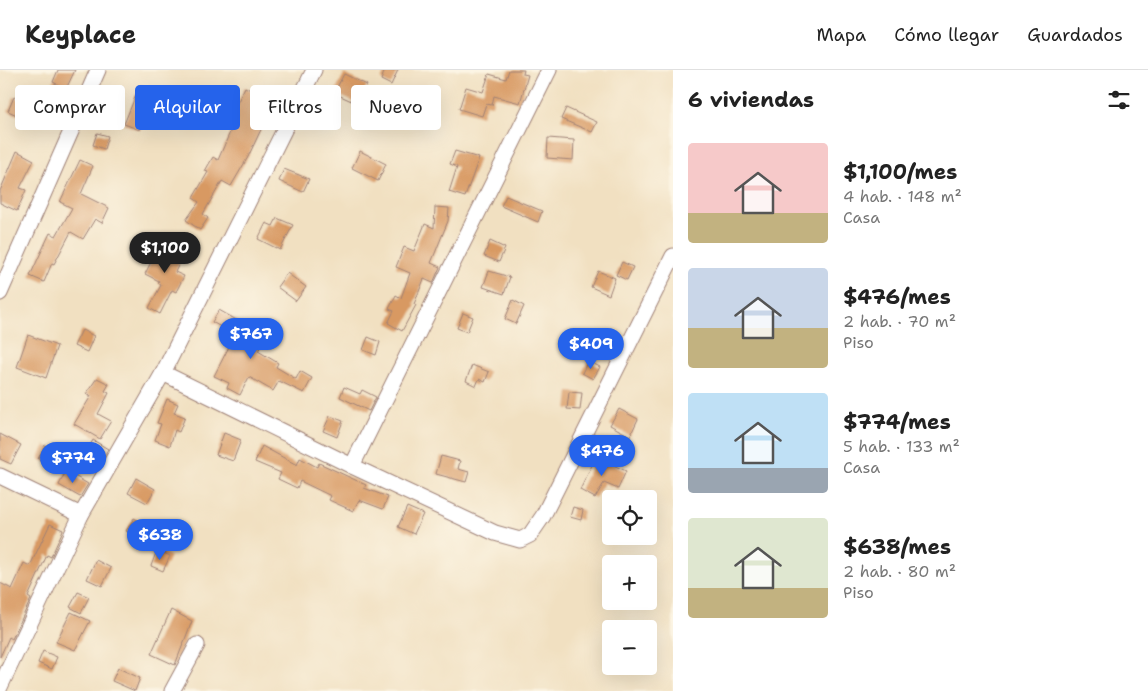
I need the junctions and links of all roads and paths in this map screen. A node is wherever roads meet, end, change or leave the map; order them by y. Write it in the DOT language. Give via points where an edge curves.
graph roads {
  1 [pos="98,70"];
  2 [pos="314,70"];
  3 [pos="549,70"];
  4 [pos="673,256"];
  5 [pos="0,293"];
  6 [pos="163,373"];
  7 [pos="352,466"];
  8 [pos="0,476"];
  9 [pos="81,515"];
  10 [pos="197,645"];
  11 [pos="0,687"];
  12 [pos="172,691"];
  1 -- 5 [label="street"];
  2 -- 6 [label="street"];
  3 -- 7 [label="street"];
  4 -- 7 [label="street" via="543,516 530,535 520,540 495,533"];
  6 -- 7 [label="street"];
  6 -- 9 [label="street"];
  8 -- 9 [label="street"];
  9 -- 11 [label="street"];
  10 -- 12 [label="street"];
}
